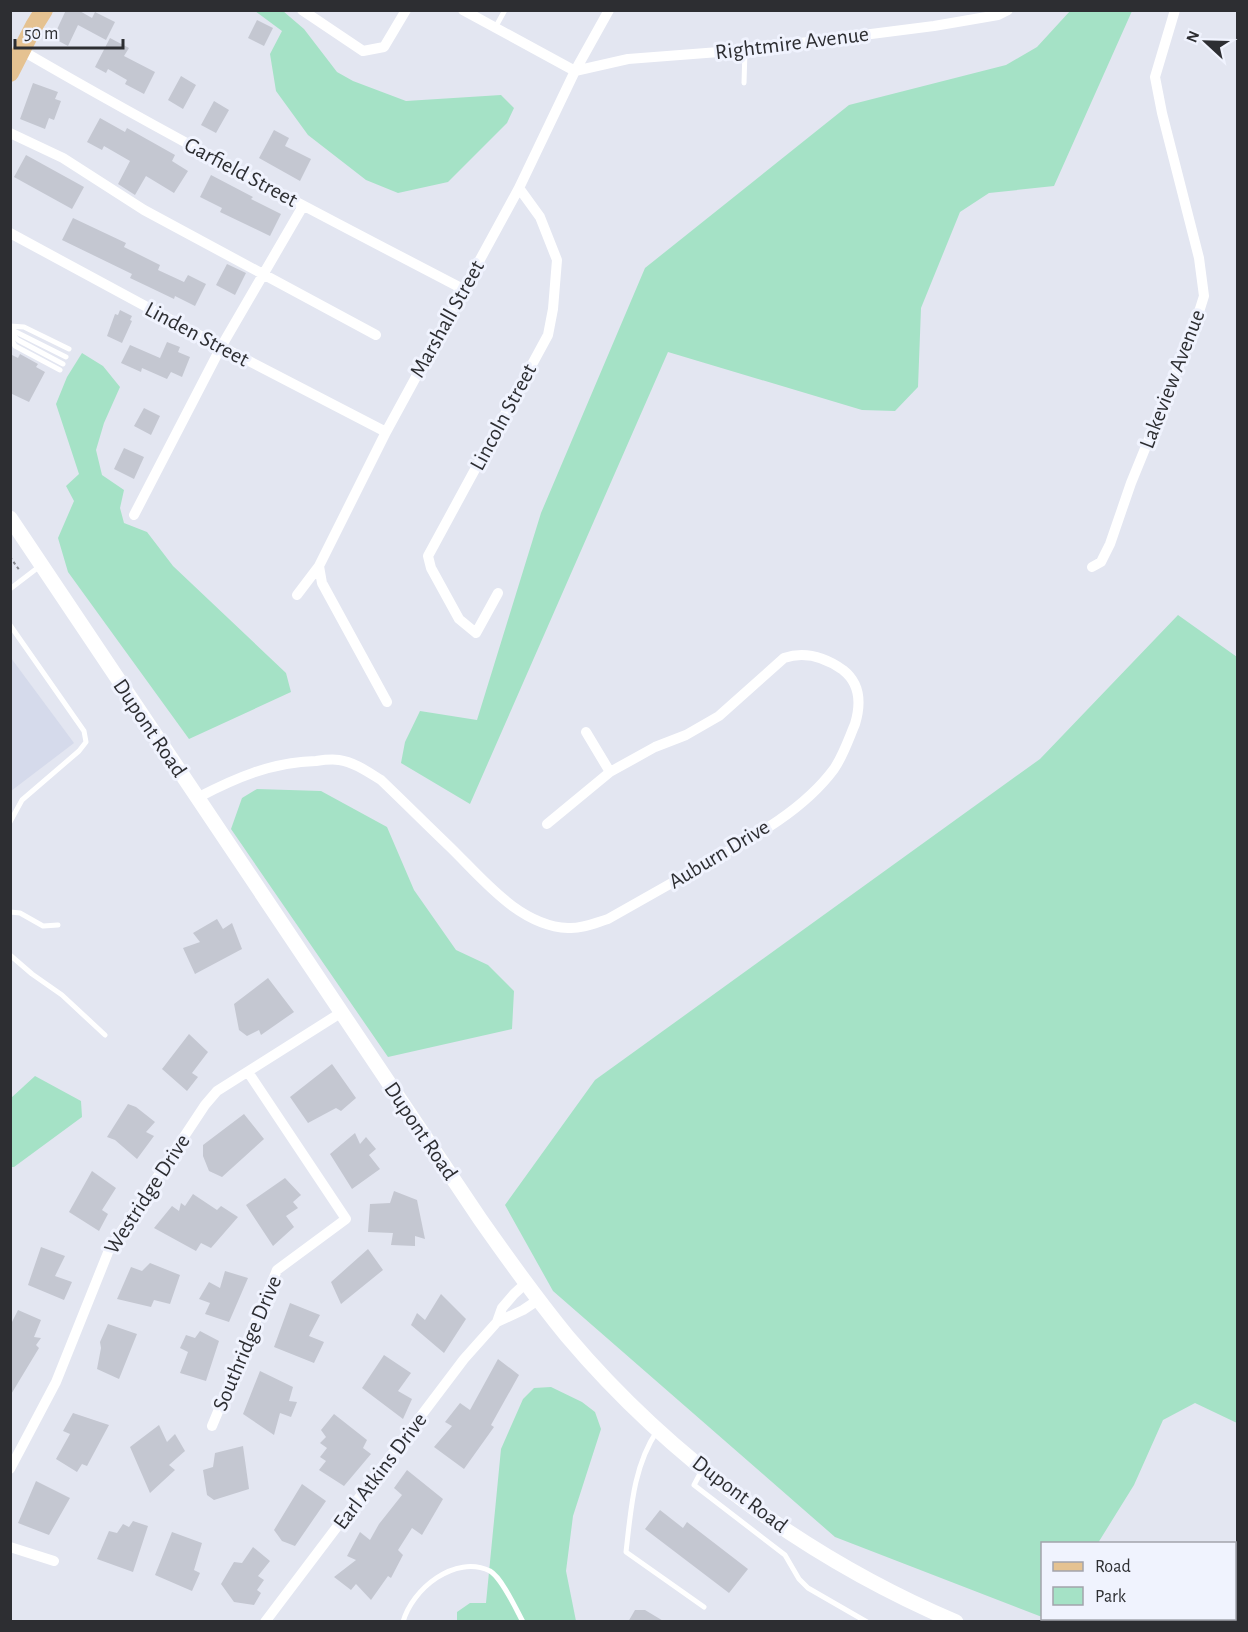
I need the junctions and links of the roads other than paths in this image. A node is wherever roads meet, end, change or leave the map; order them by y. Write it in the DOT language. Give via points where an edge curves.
graph roads {
  1 [pos="44,10"];
  2 [pos="302,10"];
  3 [pos="406,10"];
  4 [pos="463,10"];
  5 [pos="505,10"];
  6 [pos="609,10"];
  7 [pos="1008,10"];
  8 [pos="1175,10"];
  9 [pos="495,28"];
  10 [pos="21,50"];
  11 [pos="745,50"];
  12 [pos="575,71"];
  13 [pos="10,73"];
  14 [pos="744,83"];
  15 [pos="10,133"];
  16 [pos="519,188"];
  17 [pos="303,206"];
  18 [pos="10,233"];
  19 [pos="263,275"];
  20 [pos="463,289"];
  21 [pos="10,329"];
  22 [pos="376,334"];
  23 [pos="10,337"];
  24 [pos="221,347"];
  25 [pos="69,350"];
  26 [pos="66,357"];
  27 [pos="386,432"];
  28 [pos="134,515"];
  29 [pos="10,518"];
  30 [pos="41,565"];
  31 [pos="319,566"];
  32 [pos="1092,567"];
  33 [pos="10,589"];
  34 [pos="498,593"];
  35 [pos="297,595"];
  36 [pos="10,625"];
  37 [pos="387,702"];
  38 [pos="586,732"];
  39 [pos="609,772"];
  40 [pos="197,798"];
  41 [pos="10,822"];
  42 [pos="547,824"];
  43 [pos="10,912"];
  44 [pos="58,925"];
  45 [pos="10,955"];
  46 [pos="342,1012"];
  47 [pos="105,1035"];
  48 [pos="248,1072"];
  49 [pos="526,1283"];
  50 [pos="538,1300"];
  51 [pos="497,1322"];
  52 [pos="212,1426"];
  53 [pos="658,1429"];
  54 [pos="703,1468"];
  55 [pos="10,1469"];
  56 [pos="10,1547"];
  57 [pos="54,1562"];
  58 [pos="704,1607"];
  59 [pos="265,1622"];
  60 [pos="403,1622"];
  61 [pos="523,1622"];
  62 [pos="867,1622"];
  63 [pos="956,1622"];
  1 -- 10 [label="main road"];
  2 -- 3 [label="street" via="363,51 384,47"];
  4 -- 9 [label="street"];
  5 -- 9 [label="lane"];
  6 -- 12 [label="street, Marshall Street"];
  7 -- 11 [label="street, Rightmire Avenue" via="934,26"];
  8 -- 32 [label="street, Lakeview Avenue" via="1155,77 1199,258 1204,296 1110,544 1101,562"];
  9 -- 12 [label="street"];
  10 -- 13 [label="main road"];
  10 -- 17 [label="street, Garfield Street"];
  11 -- 12 [label="street, Rightmire Avenue" via="628,59"];
  11 -- 14 [label="lane"];
  12 -- 16 [label="street, Marshall Street"];
  15 -- 19 [label="street" via="63,158 144,210"];
  16 -- 20 [label="street, Marshall Street"];
  16 -- 34 [label="street, Lincoln Street" via="540,217 557,260 548,334 428,556 459,620 476,633"];
  17 -- 19 [label="street"];
  17 -- 20 [label="street, Garfield Street"];
  18 -- 24 [label="street, Linden Street"];
  19 -- 22 [label="street"];
  19 -- 24 [label="street"];
  20 -- 27 [label="street, Marshall Street"];
  21 -- 23 [label="lane" via="18,340 61,367 15,346"];
  21 -- 25 [label="lane" via="24,327"];
  21 -- 26 [label="lane"];
  24 -- 27 [label="street, Linden Street"];
  24 -- 28 [label="street"];
  27 -- 31 [label="street, Marshall Street"];
  29 -- 30 [label="street, Dupont Road"];
  30 -- 33 [label="lane"];
  30 -- 40 [label="street, Dupont Road"];
  31 -- 35 [label="street, Marshall Street"];
  31 -- 37 [label="street" via="322,583"];
  36 -- 41 [label="lane" via="84,731 86,742 22,800"];
  38 -- 39 [label="street"];
  39 -- 40 [label="street, Auburn Drive" via="719,716 784,658 795,654 832,663 855,682 859,705 851,734 834,768 807,798 755,836 608,919 585,927 548,925 527,915 493,889 381,780 340,760 304,761 255,771"];
  39 -- 42 [label="street, Auburn Drive"];
  40 -- 46 [label="street, Dupont Road"];
  43 -- 44 [label="lane" via="43,926"];
  45 -- 47 [label="lane"];
  46 -- 48 [label="street, Westridge Drive"];
  46 -- 49 [label="street, Dupont Road"];
  48 -- 52 [label="street, Southridge Drive" via="346,1220 278,1270"];
  48 -- 55 [label="street, Westridge Drive" via="217,1091 118,1233 56,1382"];
  49 -- 50 [label="street, Dupont Road"];
  49 -- 51 [label="street, Earl Atkins Drive" via="502,1308"];
  50 -- 51 [label="street, Earl Atkins Drive"];
  50 -- 53 [label="street, Dupont Road" via="598,1369"];
  51 -- 59 [label="street, Earl Atkins Drive" via="464,1359"];
  53 -- 54 [label="street, Dupont Road"];
  53 -- 58 [label="lane" via="640,1462 626,1552"];
  54 -- 62 [label="lane" via="694,1485 785,1555 808,1588"];
  54 -- 63 [label="street, Dupont Road" via="855,1573"];
  56 -- 57 [label="street"];
  60 -- 61 [label="lane" via="417,1595 429,1584 446,1572 468,1566 490,1571 497,1577"];
}
